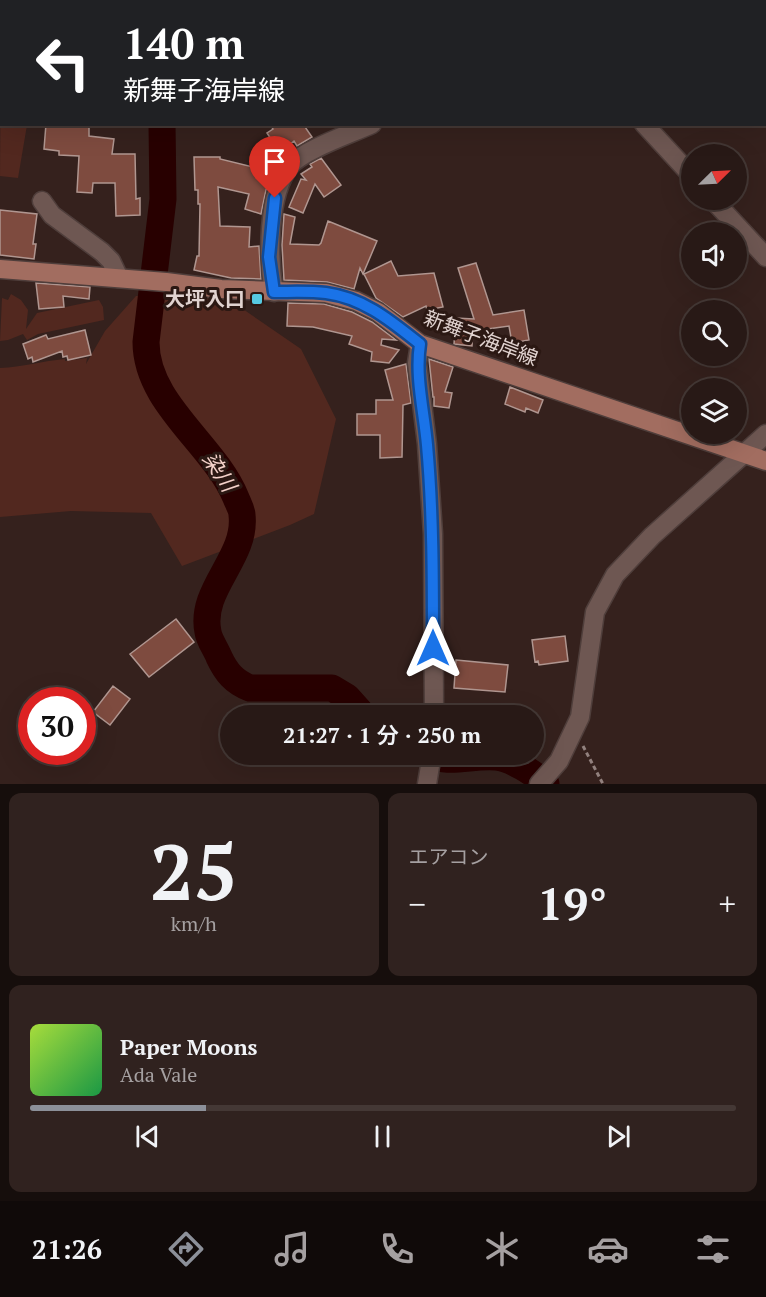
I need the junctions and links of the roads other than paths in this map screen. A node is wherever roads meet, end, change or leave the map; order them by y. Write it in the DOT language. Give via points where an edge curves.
graph roads {
  1 [pos="368,126"];
  2 [pos="646,126"];
  3 [pos="681,164"];
  4 [pos="42,201"];
  5 [pos="722,210"];
  6 [pos="766,257"];
  7 [pos="0,269"];
  8 [pos="127,279"];
  9 [pos="274,292"];
  10 [pos="420,344"];
  11 [pos="766,434"];
  12 [pos="745,453"];
  13 [pos="766,461"];
  14 [pos="434,705"];
  15 [pos="430,765"];
  16 [pos="427,784"];
  17 [pos="539,784"];
  1 -- 9 [label="street" via="303,156 286,172 275,198 269,257"];
  2 -- 3 [label="street"];
  4 -- 8 [label="street" via="52,215 102,252"];
  5 -- 6 [label="street"];
  7 -- 8 [label="main road, 新舞子海岸線"];
  8 -- 9 [label="main road, 新舞子海岸線"];
  9 -- 10 [label="main road, 新舞子海岸線" via="326,293 356,301 378,312"];
  10 -- 12 [label="main road, 新舞子海岸線"];
  10 -- 14 [label="street" via="417,363 433,534"];
  11 -- 12 [label="street"];
  12 -- 13 [label="main road, 新舞子海岸線"];
  12 -- 17 [label="street" via="652,536 615,575 595,612 580,717 559,761"];
  15 -- 16 [label="street"];
}
